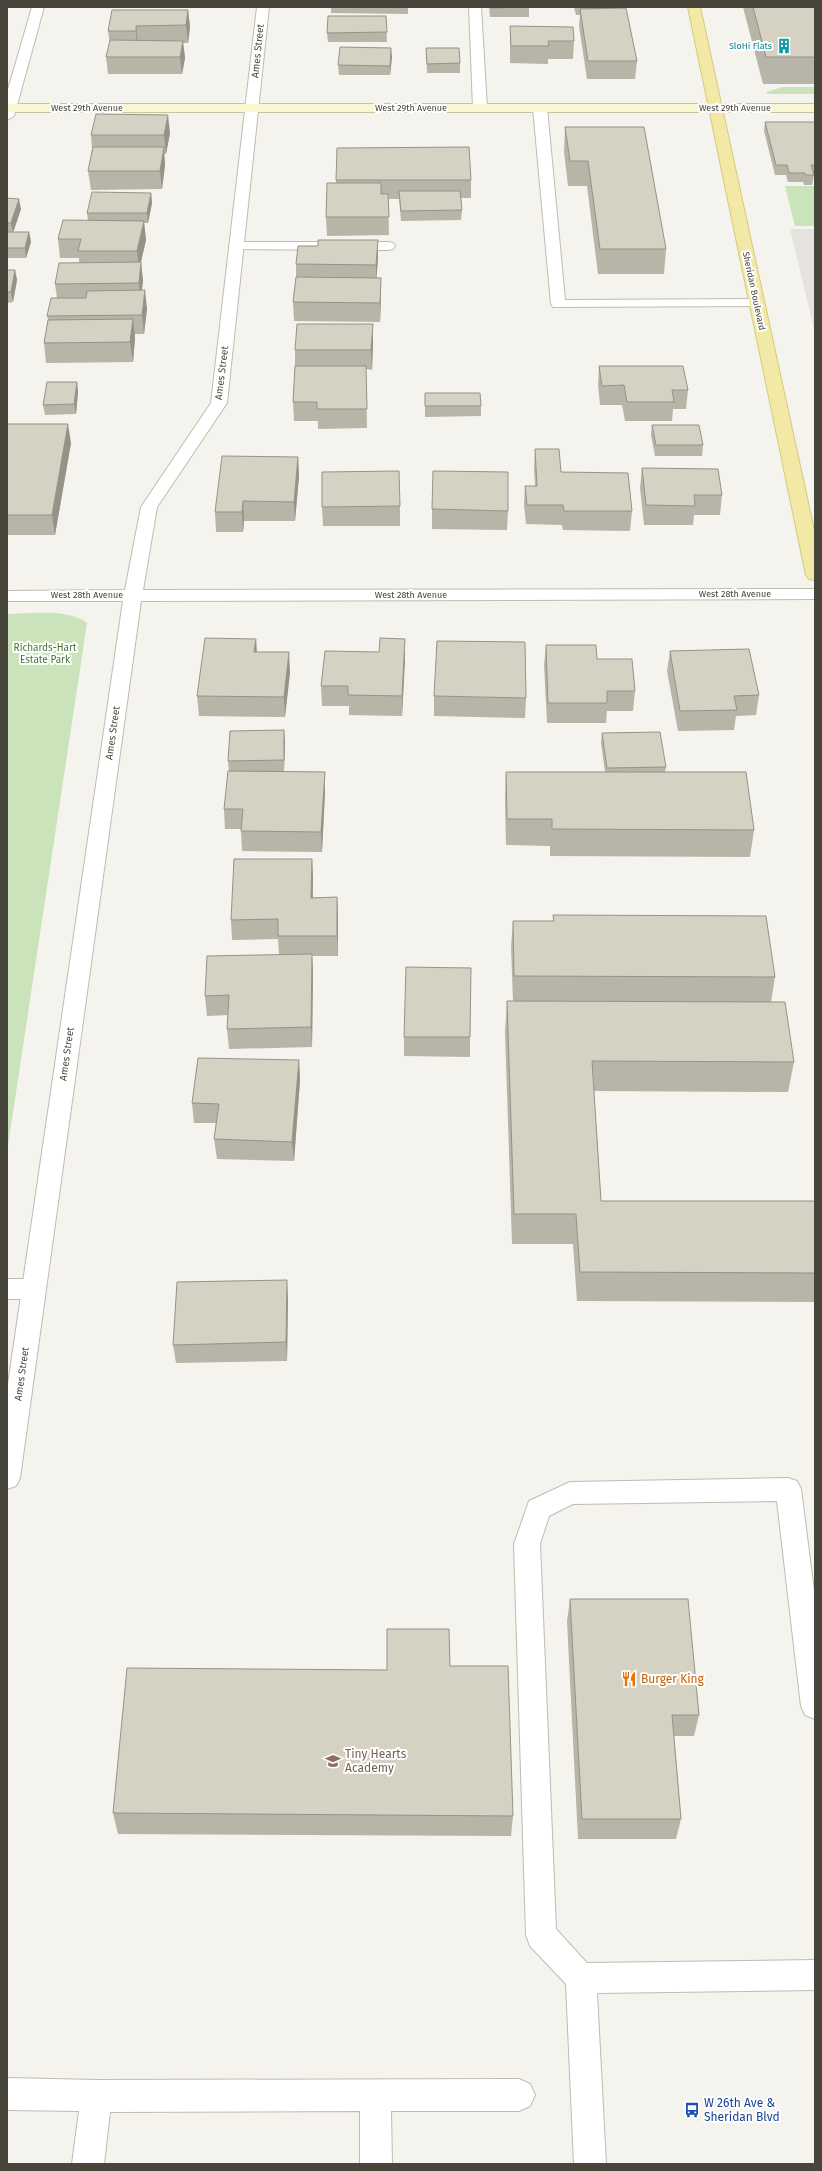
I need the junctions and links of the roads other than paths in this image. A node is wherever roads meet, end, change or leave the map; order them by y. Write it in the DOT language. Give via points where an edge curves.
graph roads {
  1 [pos="38,7"];
  2 [pos="263,7"];
  3 [pos="475,7"];
  4 [pos="694,7"];
  5 [pos="480,108"];
  6 [pos="540,108"];
  7 [pos="715,108"];
  8 [pos="815,108"];
  9 [pos="252,109"];
  10 [pos="8,111"];
  11 [pos="236,246"];
  12 [pos="388,246"];
  13 [pos="757,303"];
  14 [pos="815,575"];
  15 [pos="815,594"];
  16 [pos="132,595"];
  17 [pos="7,596"];
  18 [pos="7,1289"];
  19 [pos="34,1289"];
  20 [pos="7,1478"];
  21 [pos="815,1706"];
  22 [pos="815,1975"];
  23 [pos="581,1978"];
  24 [pos="7,2094"];
  25 [pos="519,2095"];
  26 [pos="96,2096"];
  27 [pos="375,2096"];
  28 [pos="88,2164"];
  29 [pos="376,2164"];
  30 [pos="590,2164"];
  1 -- 10 [label="street"];
  2 -- 9 [label="street, Ames Street"];
  3 -- 5 [label="street"];
  4 -- 7 [label="main road, Sheridan Boulevard"];
  5 -- 6 [label="street, West 29th Avenue"];
  5 -- 9 [label="street, West 29th Avenue"];
  6 -- 7 [label="street, West 29th Avenue"];
  6 -- 13 [label="street" via="558,304"];
  7 -- 8 [label="street, West 29th Avenue"];
  7 -- 13 [label="main road, Sheridan Boulevard"];
  9 -- 10 [label="street, West 29th Avenue"];
  9 -- 11 [label="street, Ames Street"];
  11 -- 12 [label="street"];
  11 -- 16 [label="street, Ames Street" via="219,403 149,507"];
  13 -- 14 [label="main road, Sheridan Boulevard"];
  15 -- 16 [label="street, West 28th Avenue"];
  16 -- 17 [label="street, West 28th Avenue"];
  16 -- 19 [label="street, Ames Street"];
  18 -- 19 [label="street"];
  19 -- 20 [label="street, Ames Street"];
  21 -- 23 [label="street" via="788,1489 570,1493 538,1509 527,1544 541,1935"];
  22 -- 23 [label="street"];
  23 -- 30 [label="street"];
  24 -- 26 [label="street"];
  25 -- 27 [label="street"];
  26 -- 27 [label="street"];
  26 -- 28 [label="street"];
  27 -- 29 [label="street"];
}
